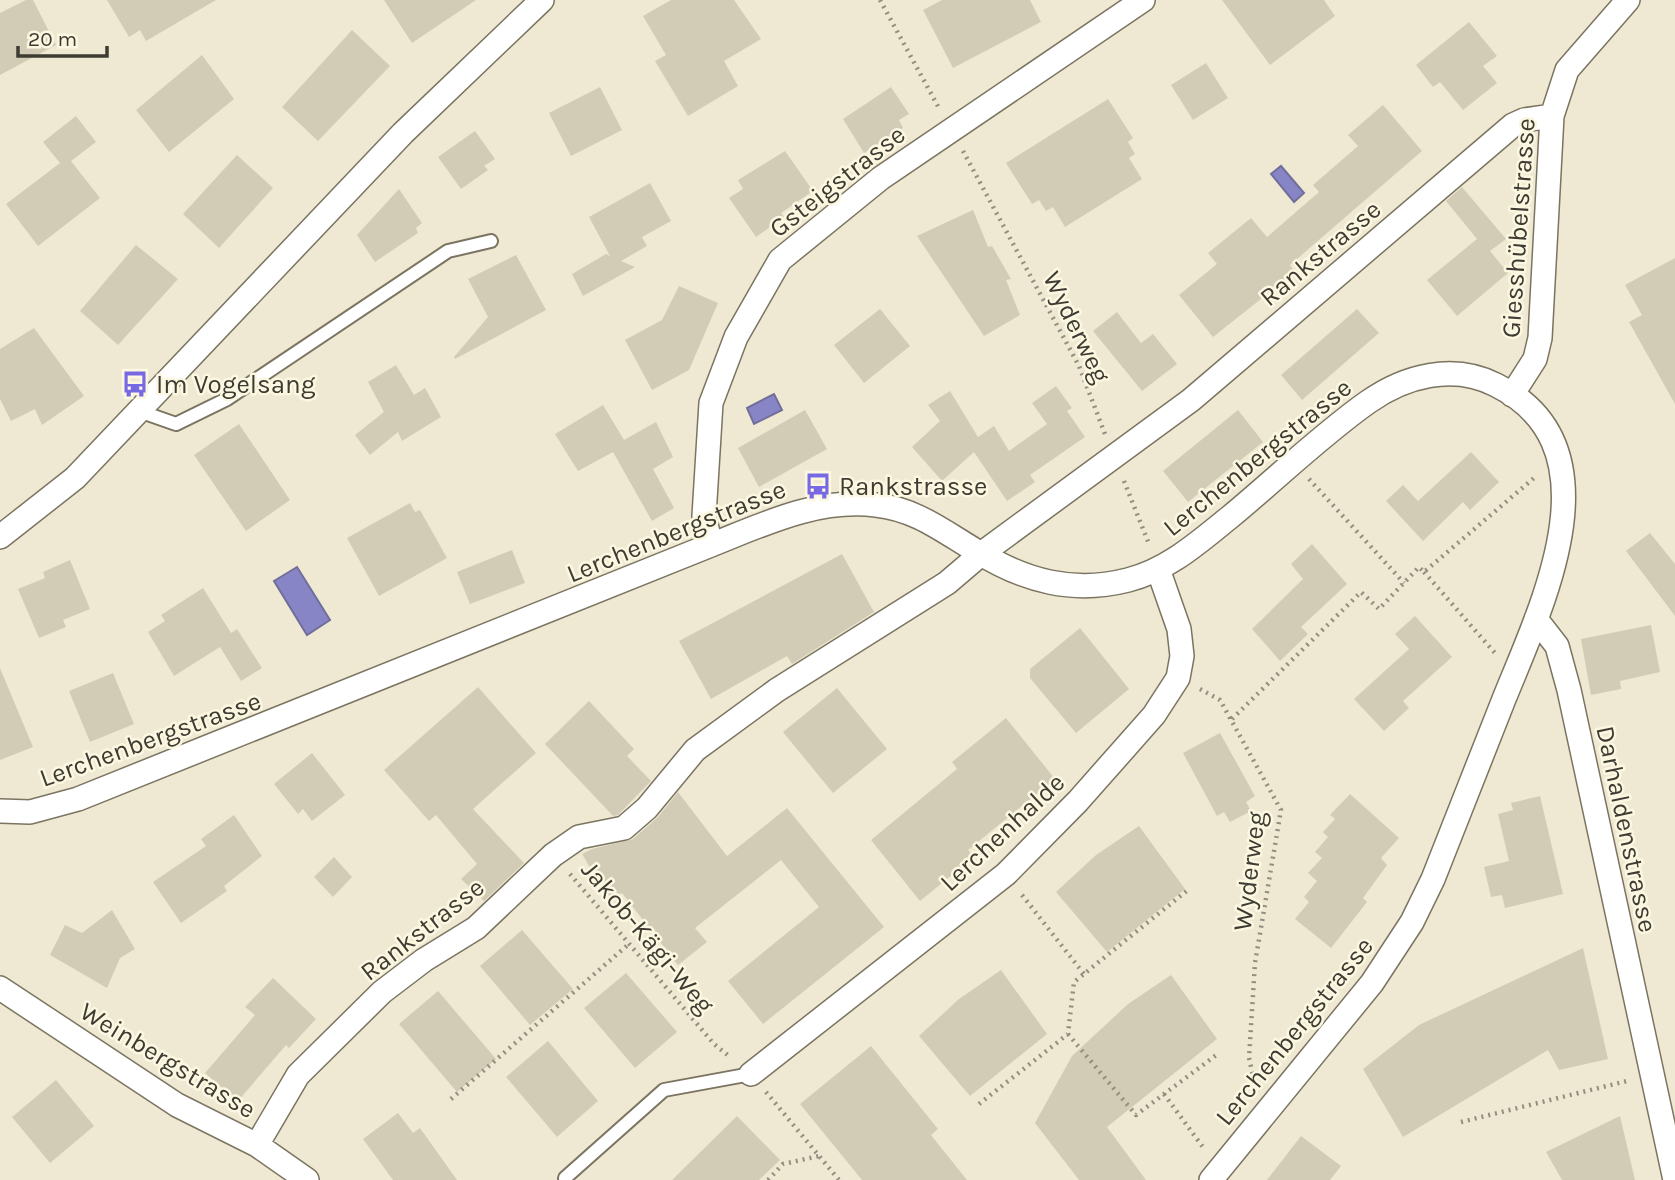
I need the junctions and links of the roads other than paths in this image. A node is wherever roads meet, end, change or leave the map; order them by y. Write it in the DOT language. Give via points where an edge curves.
graph roads {
  1 [pos="542,0"];
  2 [pos="1143,0"];
  3 [pos="1628,0"];
  4 [pos="1552,116"];
  5 [pos="491,241"];
  6 [pos="1512,395"];
  7 [pos="139,411"];
  8 [pos="0,537"];
  9 [pos="711,545"];
  10 [pos="981,554"];
  11 [pos="1158,569"];
  12 [pos="1536,619"];
  13 [pos="0,811"];
  14 [pos="0,988"];
  15 [pos="751,1074"];
  16 [pos="257,1145"];
  17 [pos="1215,1174"];
  18 [pos="565,1178"];
  19 [pos="307,1180"];
  20 [pos="1675,1180"];
  1 -- 7 [label="street" via="403,133"];
  2 -- 9 [label="street, Gsteigstrasse" via="881,178 780,260 736,337 711,403 704,516"];
  3 -- 4 [label="street, Giesshübelstrasse" via="1567,70"];
  4 -- 6 [label="street, Giesshübelstrasse" via="1540,338 1535,359"];
  4 -- 10 [label="street, Rankstrasse" via="1513,125 1191,400"];
  5 -- 7 [label="lane" via="448,251 228,398 176,424"];
  6 -- 11 [label="street, Lerchenbergstrasse" via="1473,376 1414,378 1368,402 1187,552"];
  6 -- 12 [label="street, Lerchenbergstrasse" via="1537,418 1558,457 1564,511 1560,542"];
  7 -- 8 [label="street" via="75,478"];
  9 -- 10 [label="street, Lerchenbergstrasse" via="799,511 862,504 922,516"];
  9 -- 13 [label="street, Lerchenbergstrasse" via="78,799 30,812"];
  10 -- 11 [label="street, Lerchenbergstrasse" via="1034,580 1062,585 1130,580"];
  10 -- 16 [label="street, Rankstrasse" via="947,583 777,690 695,750 647,808 624,828 579,837 552,855 476,928 382,992 298,1075"];
  11 -- 15 [label="street, Lerchenhalde" via="1179,629 1182,656 1178,678 1146,725 1006,874"];
  12 -- 17 [label="street, Lerchenbergstrasse" via="1412,922 1372,983"];
  12 -- 20 [label="street, Darhaldenstrasse" via="1557,646 1569,690"];
  14 -- 16 [label="street, Weinbergstrasse" via="177,1105"];
  15 -- 18 [label="lane" via="664,1090"];
  16 -- 19 [label="street, Weinbergstrasse"];
}
